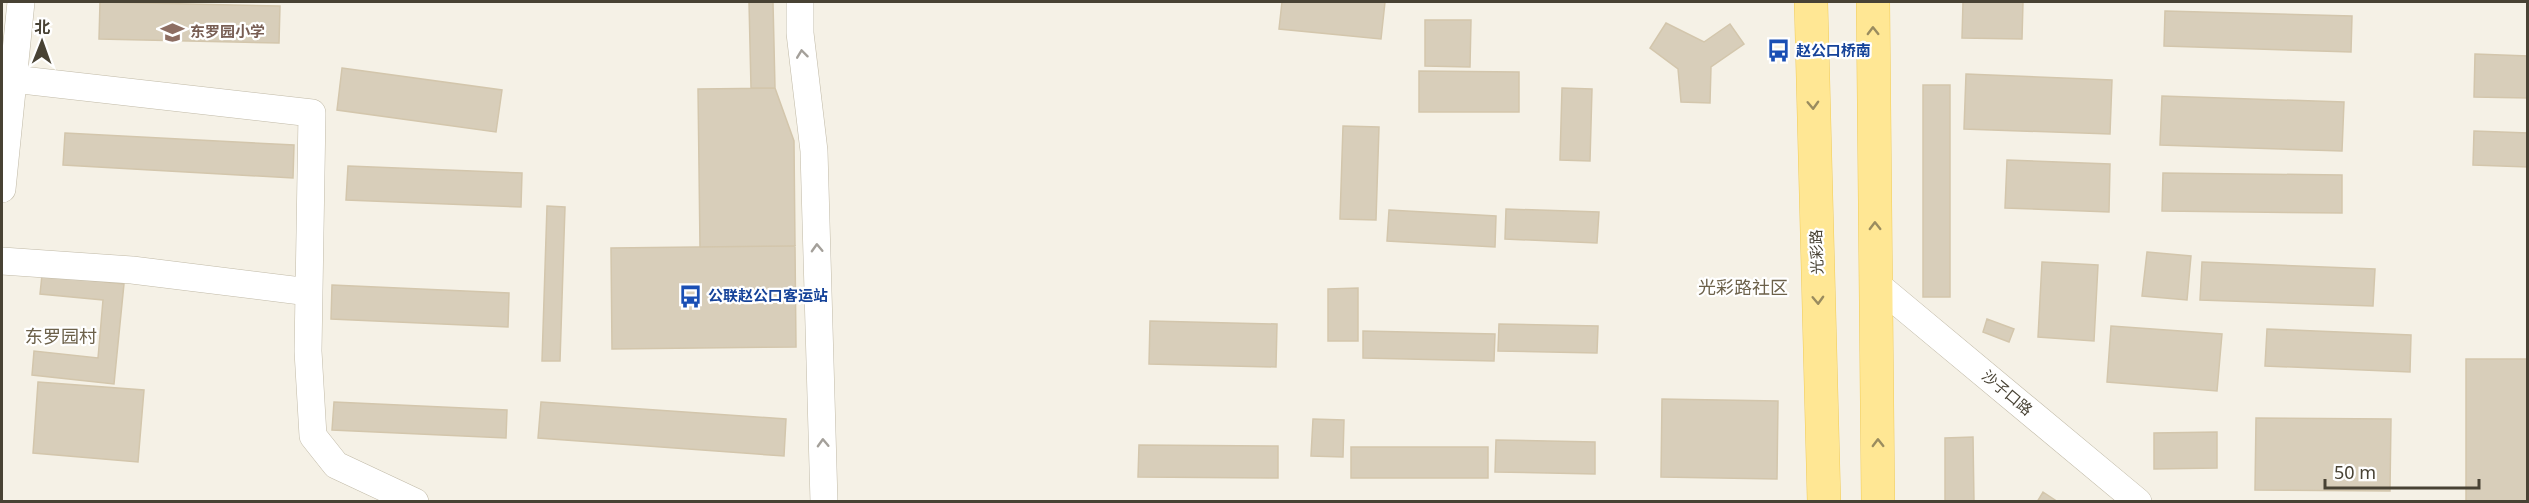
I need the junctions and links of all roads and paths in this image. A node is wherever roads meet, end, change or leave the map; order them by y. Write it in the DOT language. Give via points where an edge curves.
graph roads {
  1 [pos="21,2"];
  2 [pos="800,2"];
  3 [pos="1811,2"];
  4 [pos="1873,2"];
  5 [pos="13,78"];
  6 [pos="2,189"];
  7 [pos="2,261"];
  8 [pos="1876,284"];
  9 [pos="309,292"];
  10 [pos="415,501"];
  11 [pos="824,501"];
  12 [pos="1824,501"];
  13 [pos="1878,501"];
  14 [pos="2138,501"];
  1 -- 5 [label="street"];
  11 -- 2 [label="street, one-way" via="814,151"];
  3 -- 12 [label="main road, 光彩路, one-way"];
  8 -- 4 [label="main road, one-way"];
  5 -- 6 [label="street"];
  5 -- 9 [label="street" via="312,113"];
  7 -- 9 [label="street" via="132,270"];
  13 -- 8 [label="main road, one-way"];
  8 -- 14 [label="street, 沙子口路"];
  9 -- 10 [label="street" via="313,436 336,465"];
}
